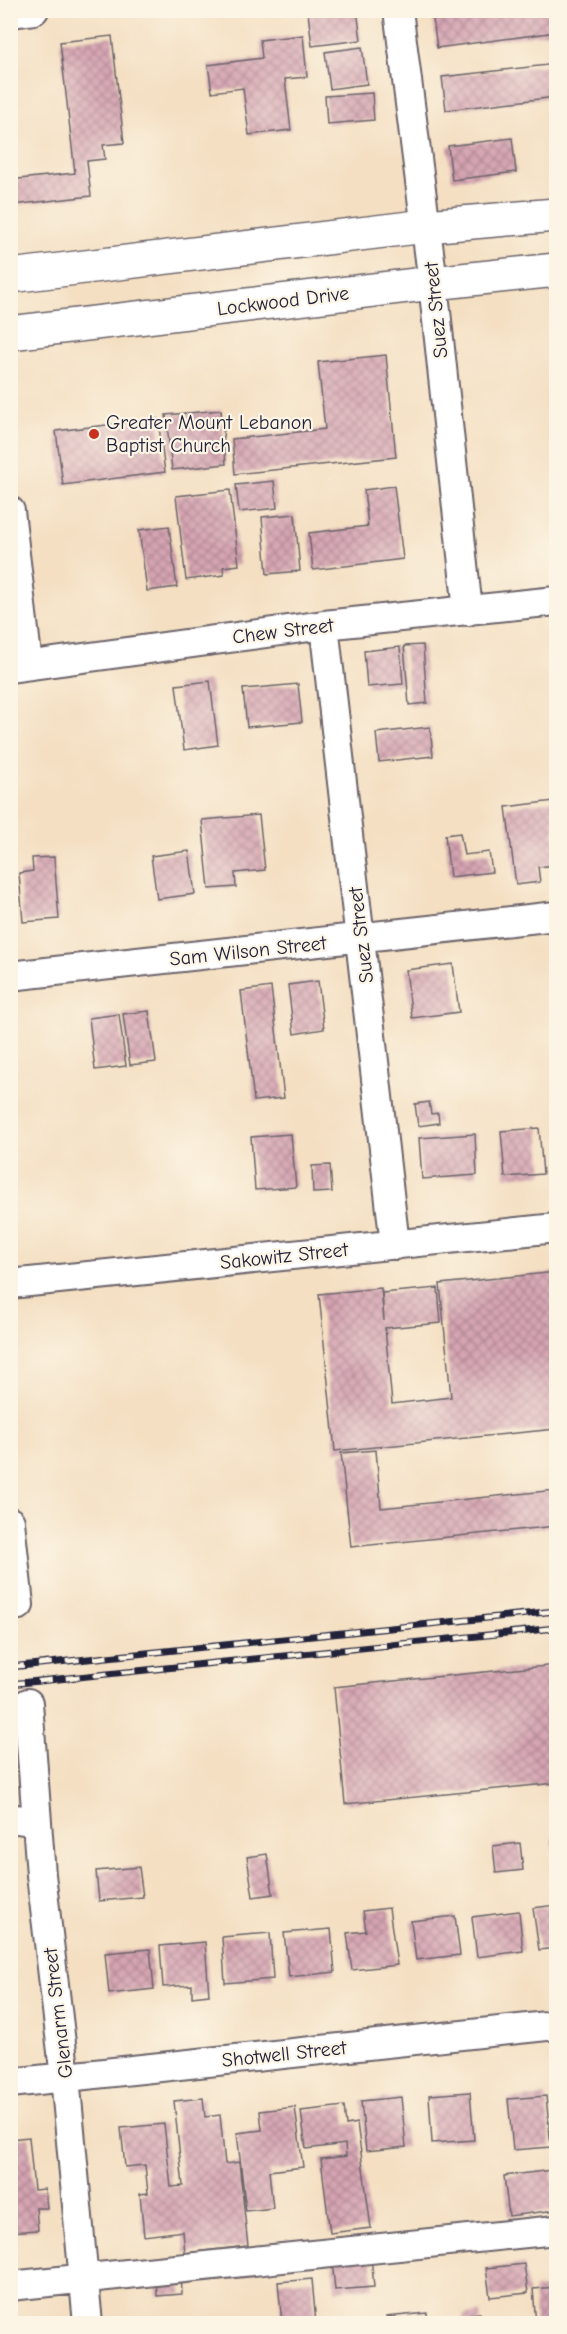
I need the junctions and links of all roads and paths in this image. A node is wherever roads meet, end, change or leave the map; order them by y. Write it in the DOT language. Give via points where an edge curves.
graph roads {
  1 [pos="34,10"];
  2 [pos="398,10"];
  3 [pos="10,13"];
  4 [pos="556,215"];
  5 [pos="426,226"];
  6 [pos="556,270"];
  7 [pos="10,276"];
  8 [pos="433,283"];
  9 [pos="10,333"];
  10 [pos="10,511"];
  11 [pos="556,601"];
  12 [pos="468,611"];
  13 [pos="324,626"];
  14 [pos="19,667"];
  15 [pos="556,916"];
  16 [pos="361,939"];
  17 [pos="10,976"];
  18 [pos="556,1228"];
  19 [pos="395,1245"];
  20 [pos="10,1284"];
  21 [pos="10,1522"];
  22 [pos="19,1605"];
  23 [pos="28,1703"];
  24 [pos="24,1820"];
  25 [pos="556,2025"];
  26 [pos="66,2077"];
  27 [pos="10,2083"];
  28 [pos="556,2230"];
  29 [pos="83,2279"];
  30 [pos="10,2286"];
  31 [pos="88,2324"];
  1 -- 3 [label="street"];
  2 -- 5 [label="street, Suez Street"];
  4 -- 5 [label="main road"];
  5 -- 7 [label="main road"];
  5 -- 8 [label="street, Suez Street"];
  6 -- 8 [label="main road, Lockwood Drive"];
  8 -- 9 [label="main road, Lockwood Drive"];
  8 -- 12 [label="street, Suez Street"];
  10 -- 14 [label="street"];
  11 -- 12 [label="street, Chew Street"];
  12 -- 13 [label="street, Chew Street"];
  13 -- 14 [label="street, Chew Street"];
  13 -- 16 [label="street, Suez Street"];
  15 -- 16 [label="street, Sam Wilson Street"];
  16 -- 17 [label="street, Sam Wilson Street"];
  16 -- 19 [label="street, Suez Street"];
  18 -- 19 [label="street, Sakowitz Street"];
  19 -- 20 [label="street, Sakowitz Street"];
  21 -- 22 [label="street"];
  23 -- 24 [label="street, Glenarm Street"];
  24 -- 26 [label="street, Glenarm Street" via="41,1875"];
  25 -- 26 [label="street, Shotwell Street"];
  26 -- 27 [label="street, Shotwell Street"];
  26 -- 29 [label="street, Glenarm Street"];
  28 -- 29 [label="street"];
  29 -- 30 [label="street"];
  29 -- 31 [label="street, Glenarm Street"];
}
